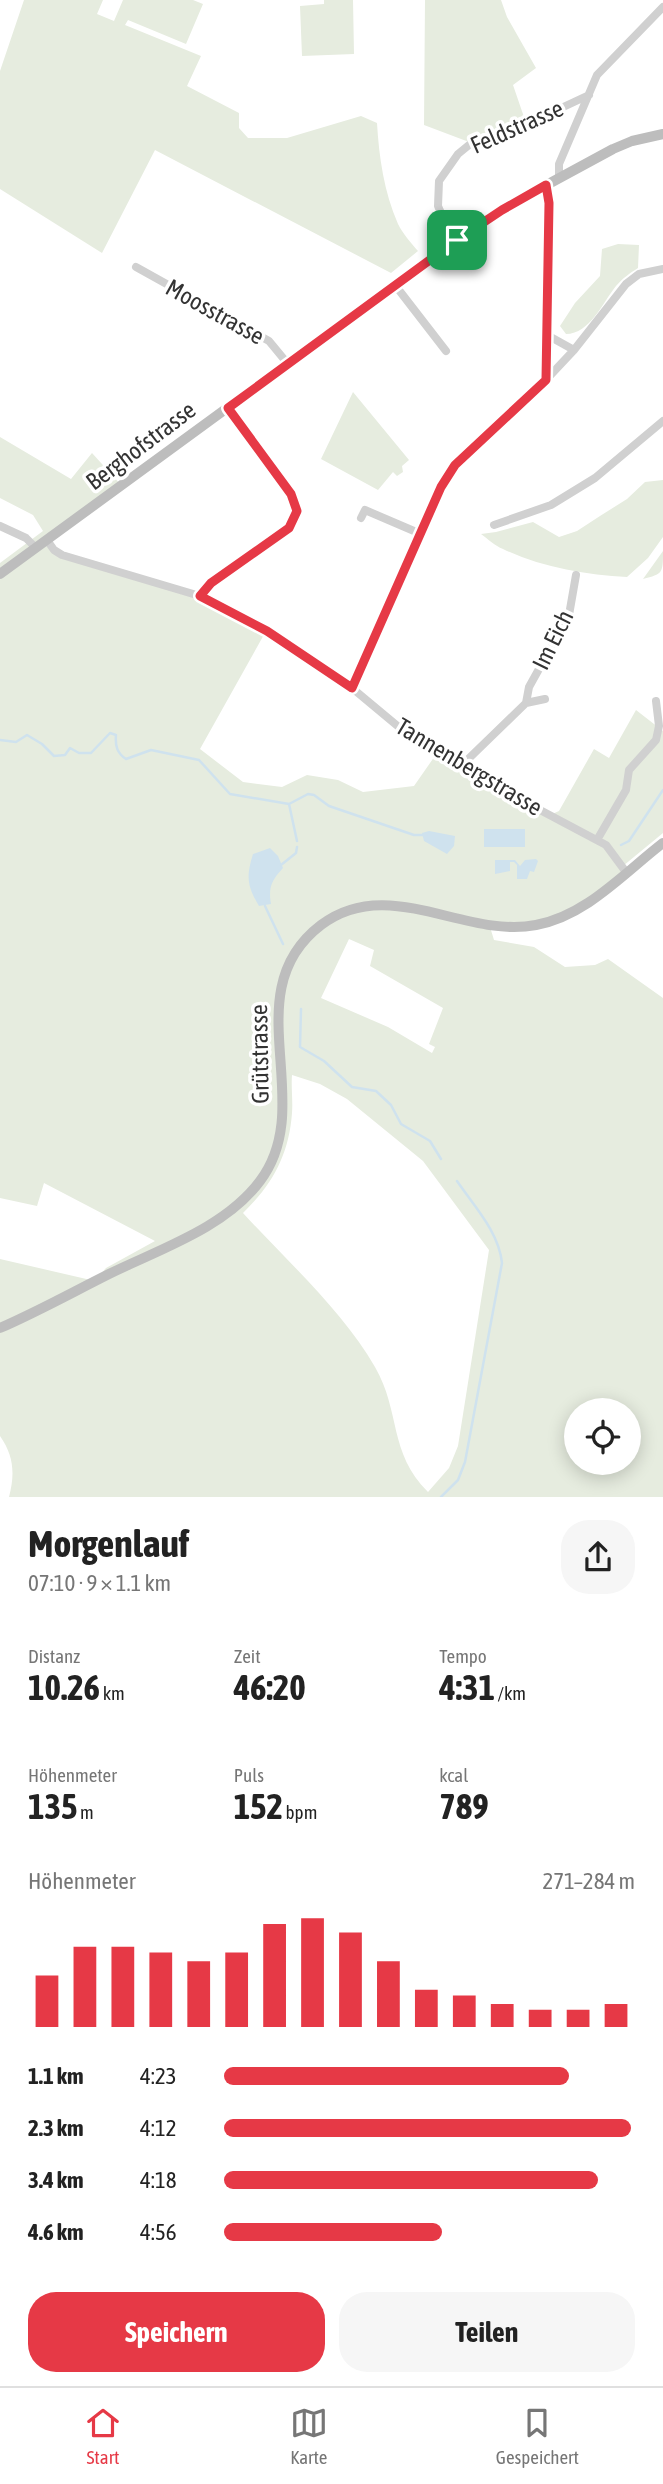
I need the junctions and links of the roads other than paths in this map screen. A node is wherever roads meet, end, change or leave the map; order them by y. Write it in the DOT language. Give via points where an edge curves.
graph roads {
  1 [pos="663,6"];
  2 [pos="589,95"];
  3 [pos="663,134"];
  4 [pos="559,178"];
  5 [pos="546,185"];
  6 [pos="457,240"];
  7 [pos="136,267"];
  8 [pos="663,269"];
  9 [pos="395,285"];
  10 [pos="547,335"];
  11 [pos="574,350"];
  12 [pos="446,351"];
  13 [pos="288,364"];
  14 [pos="546,380"];
  15 [pos="228,408"];
  16 [pos="663,421"];
  17 [pos="361,518"];
  18 [pos="494,525"];
  19 [pos="0,526"];
  20 [pos="421,534"];
  21 [pos="47,540"];
  22 [pos="36,548"];
  23 [pos="0,574"];
  24 [pos="576,575"];
  25 [pos="200,596"];
  26 [pos="352,688"];
  27 [pos="545,699"];
  28 [pos="656,701"];
  29 [pos="527,703"];
  30 [pos="460,767"];
  31 [pos="597,840"];
  32 [pos="663,843"];
  33 [pos="626,872"];
  34 [pos="0,1328"];
  1 -- 2 [label="street" via="601,69"];
  2 -- 4 [label="street" via="559,164"];
  2 -- 6 [label="street, Feldstrasse" via="469,145 458,154 439,181 438,206"];
  3 -- 4 [label="main road, Berghofstrasse" via="621,145"];
  4 -- 5 [label="main road, Berghofstrasse"];
  5 -- 6 [label="main road, Berghofstrasse"];
  5 -- 10 [label="street"];
  6 -- 9 [label="main road, Berghofstrasse"];
  7 -- 13 [label="street, Moosstrasse" via="269,341"];
  8 -- 11 [label="street" via="639,274 626,284"];
  9 -- 12 [label="street"];
  9 -- 13 [label="main road, Berghofstrasse"];
  10 -- 11 [label="street"];
  10 -- 14 [label="street"];
  11 -- 14 [label="street"];
  13 -- 15 [label="main road, Berghofstrasse"];
  14 -- 20 [label="street" via="455,465"];
  15 -- 21 [label="main road, Berghofstrasse"];
  15 -- 25 [label="street" via="291,494 297,511 289,528 211,583"];
  16 -- 18 [label="street" via="595,478 534,512"];
  17 -- 20 [label="street" via="365,510"];
  19 -- 22 [label="street"];
  20 -- 26 [label="street"];
  21 -- 22 [label="main road, Berghofstrasse"];
  21 -- 25 [label="street, Tannenbergstrasse" via="62,555"];
  22 -- 23 [label="main road, Berghofstrasse"];
  24 -- 29 [label="street, Im Eich" via="569,615 529,687"];
  25 -- 26 [label="street, Tannenbergstrasse" via="267,631"];
  26 -- 30 [label="street, Tannenbergstrasse" via="412,738"];
  27 -- 29 [label="street, Im Eich"];
  28 -- 31 [label="street" via="656,740 629,771 626,790"];
  29 -- 30 [label="street, Im Eich"];
  30 -- 31 [label="street, Tannenbergstrasse"];
  31 -- 33 [label="street, Tannenbergstrasse"];
  32 -- 33 [label="main road, Grütstrasse"];
  33 -- 34 [label="main road, Grütstrasse" via="575,912 535,926 489,927 426,909 372,905 324,923 297,948 279,994 281,1133 262,1179 237,1205 199,1230"];
}
